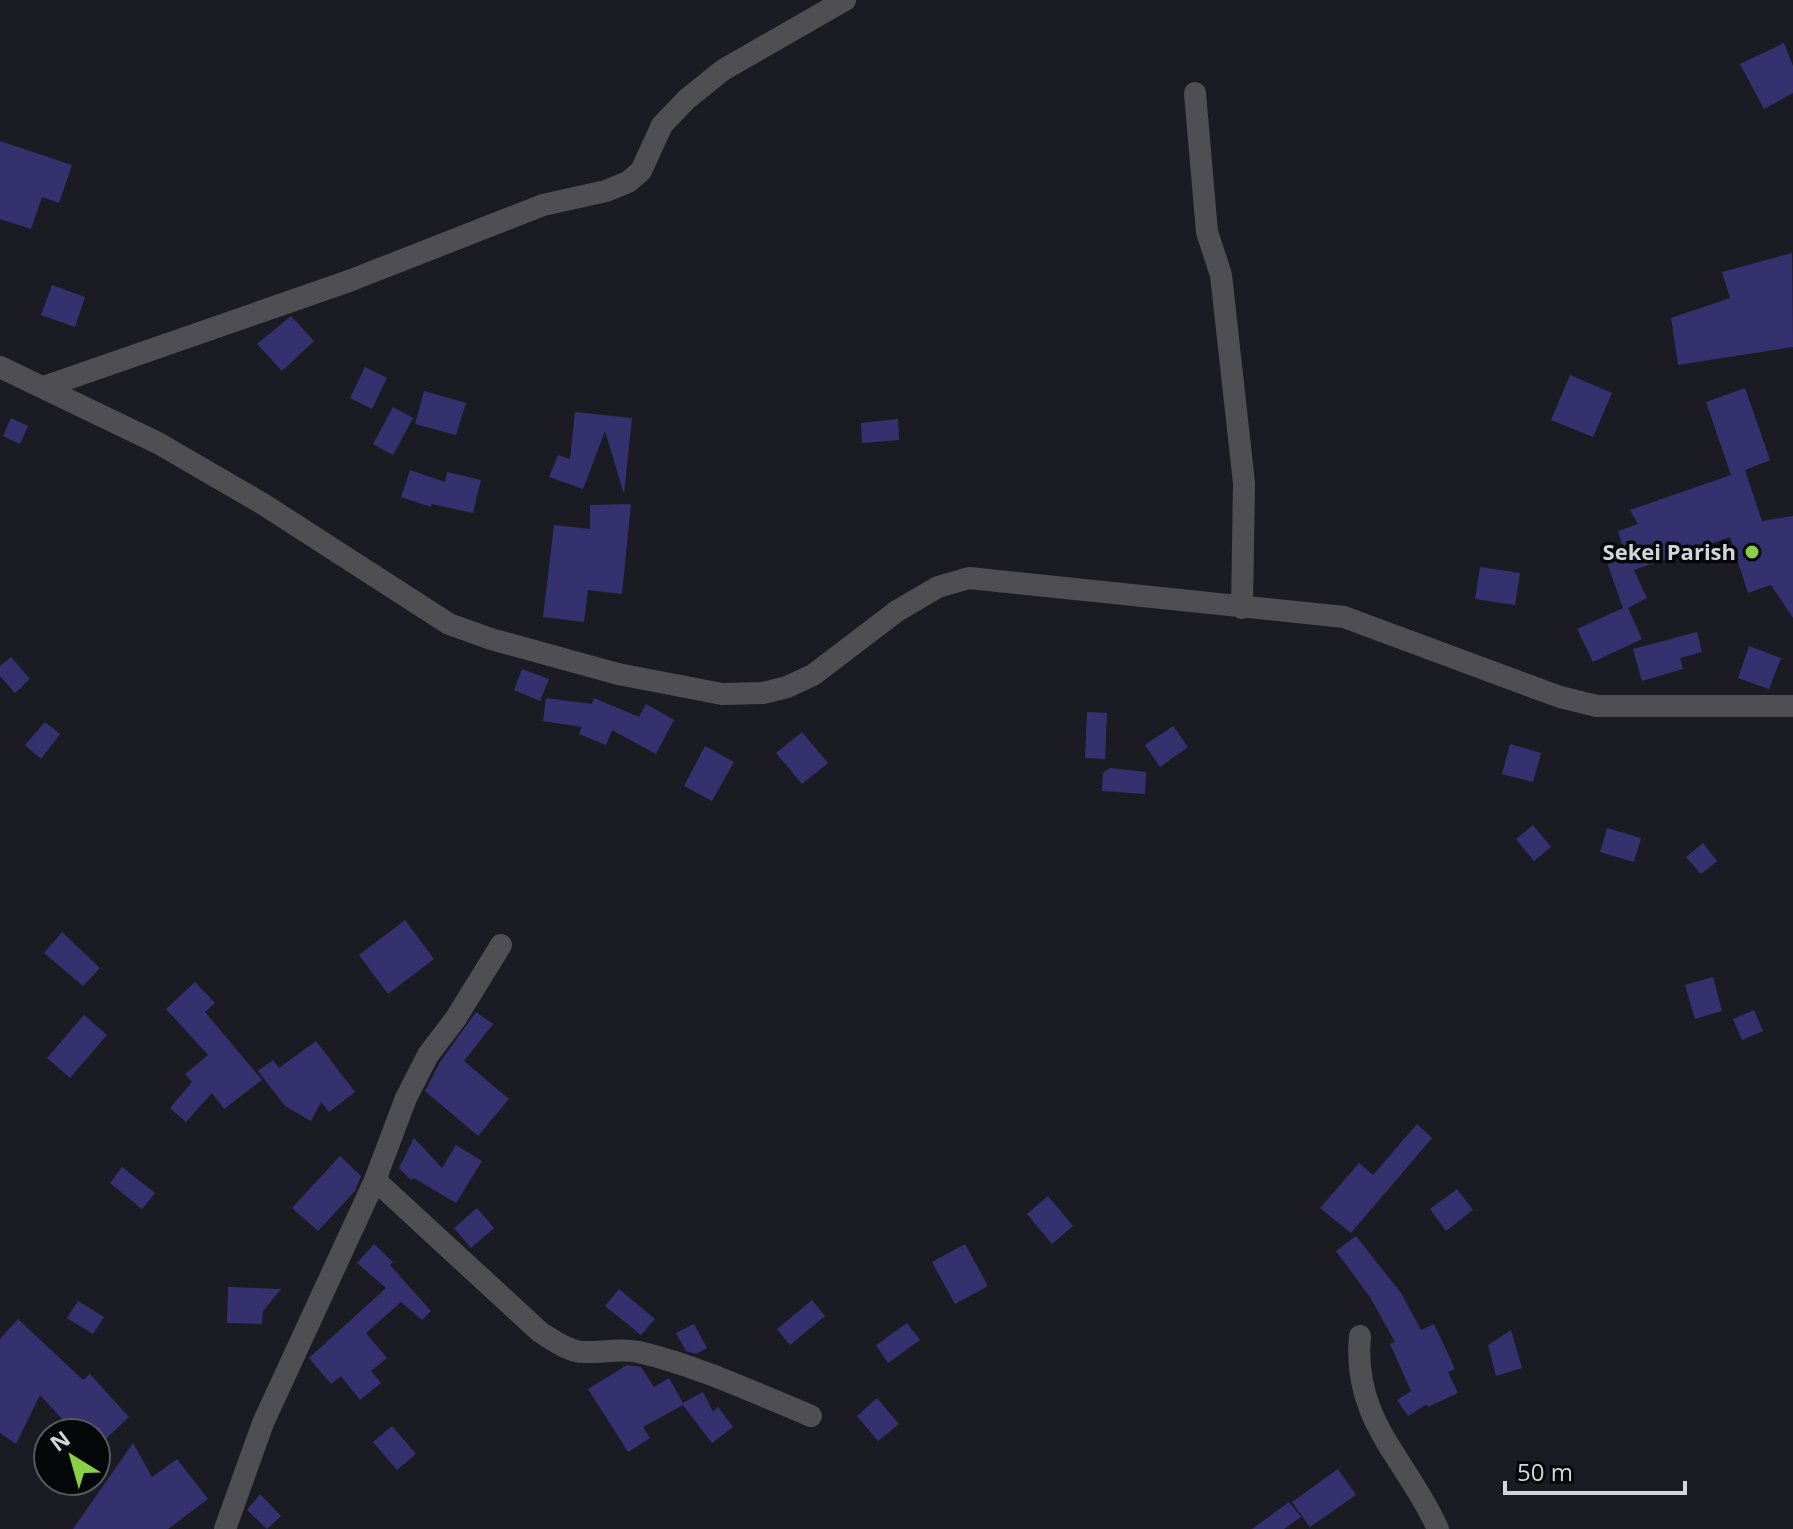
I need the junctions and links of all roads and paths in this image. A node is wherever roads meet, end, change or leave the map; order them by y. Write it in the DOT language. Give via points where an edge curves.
graph roads {
  1 [pos="845,0"];
  2 [pos="1195,93"];
  3 [pos="0,367"];
  4 [pos="44,387"];
  5 [pos="1242,608"];
  6 [pos="1793,706"];
  7 [pos="501,945"];
  8 [pos="375,1180"];
  9 [pos="1360,1336"];
  10 [pos="811,1416"];
  11 [pos="225,1529"];
  12 [pos="1438,1529"];
  1 -- 4 [label="street" via="723,70 687,99 662,125 641,171 628,182 543,205 349,281"];
  2 -- 5 [label="street" via="1207,232 1221,275 1244,483"];
  3 -- 4 [label="street"];
  4 -- 5 [label="street" via="158,443 263,504 449,624 618,674 722,694 763,693 813,675 897,611 938,587 969,578"];
  5 -- 6 [label="street" via="1344,617 1597,706"];
  7 -- 8 [label="street" via="428,1055"];
  8 -- 10 [label="street" via="540,1332 562,1345 583,1353 610,1348 638,1352 716,1376"];
  8 -- 11 [label="street" via="268,1410"];
  9 -- 12 [label="street" via="1364,1395 1380,1435"];
}
